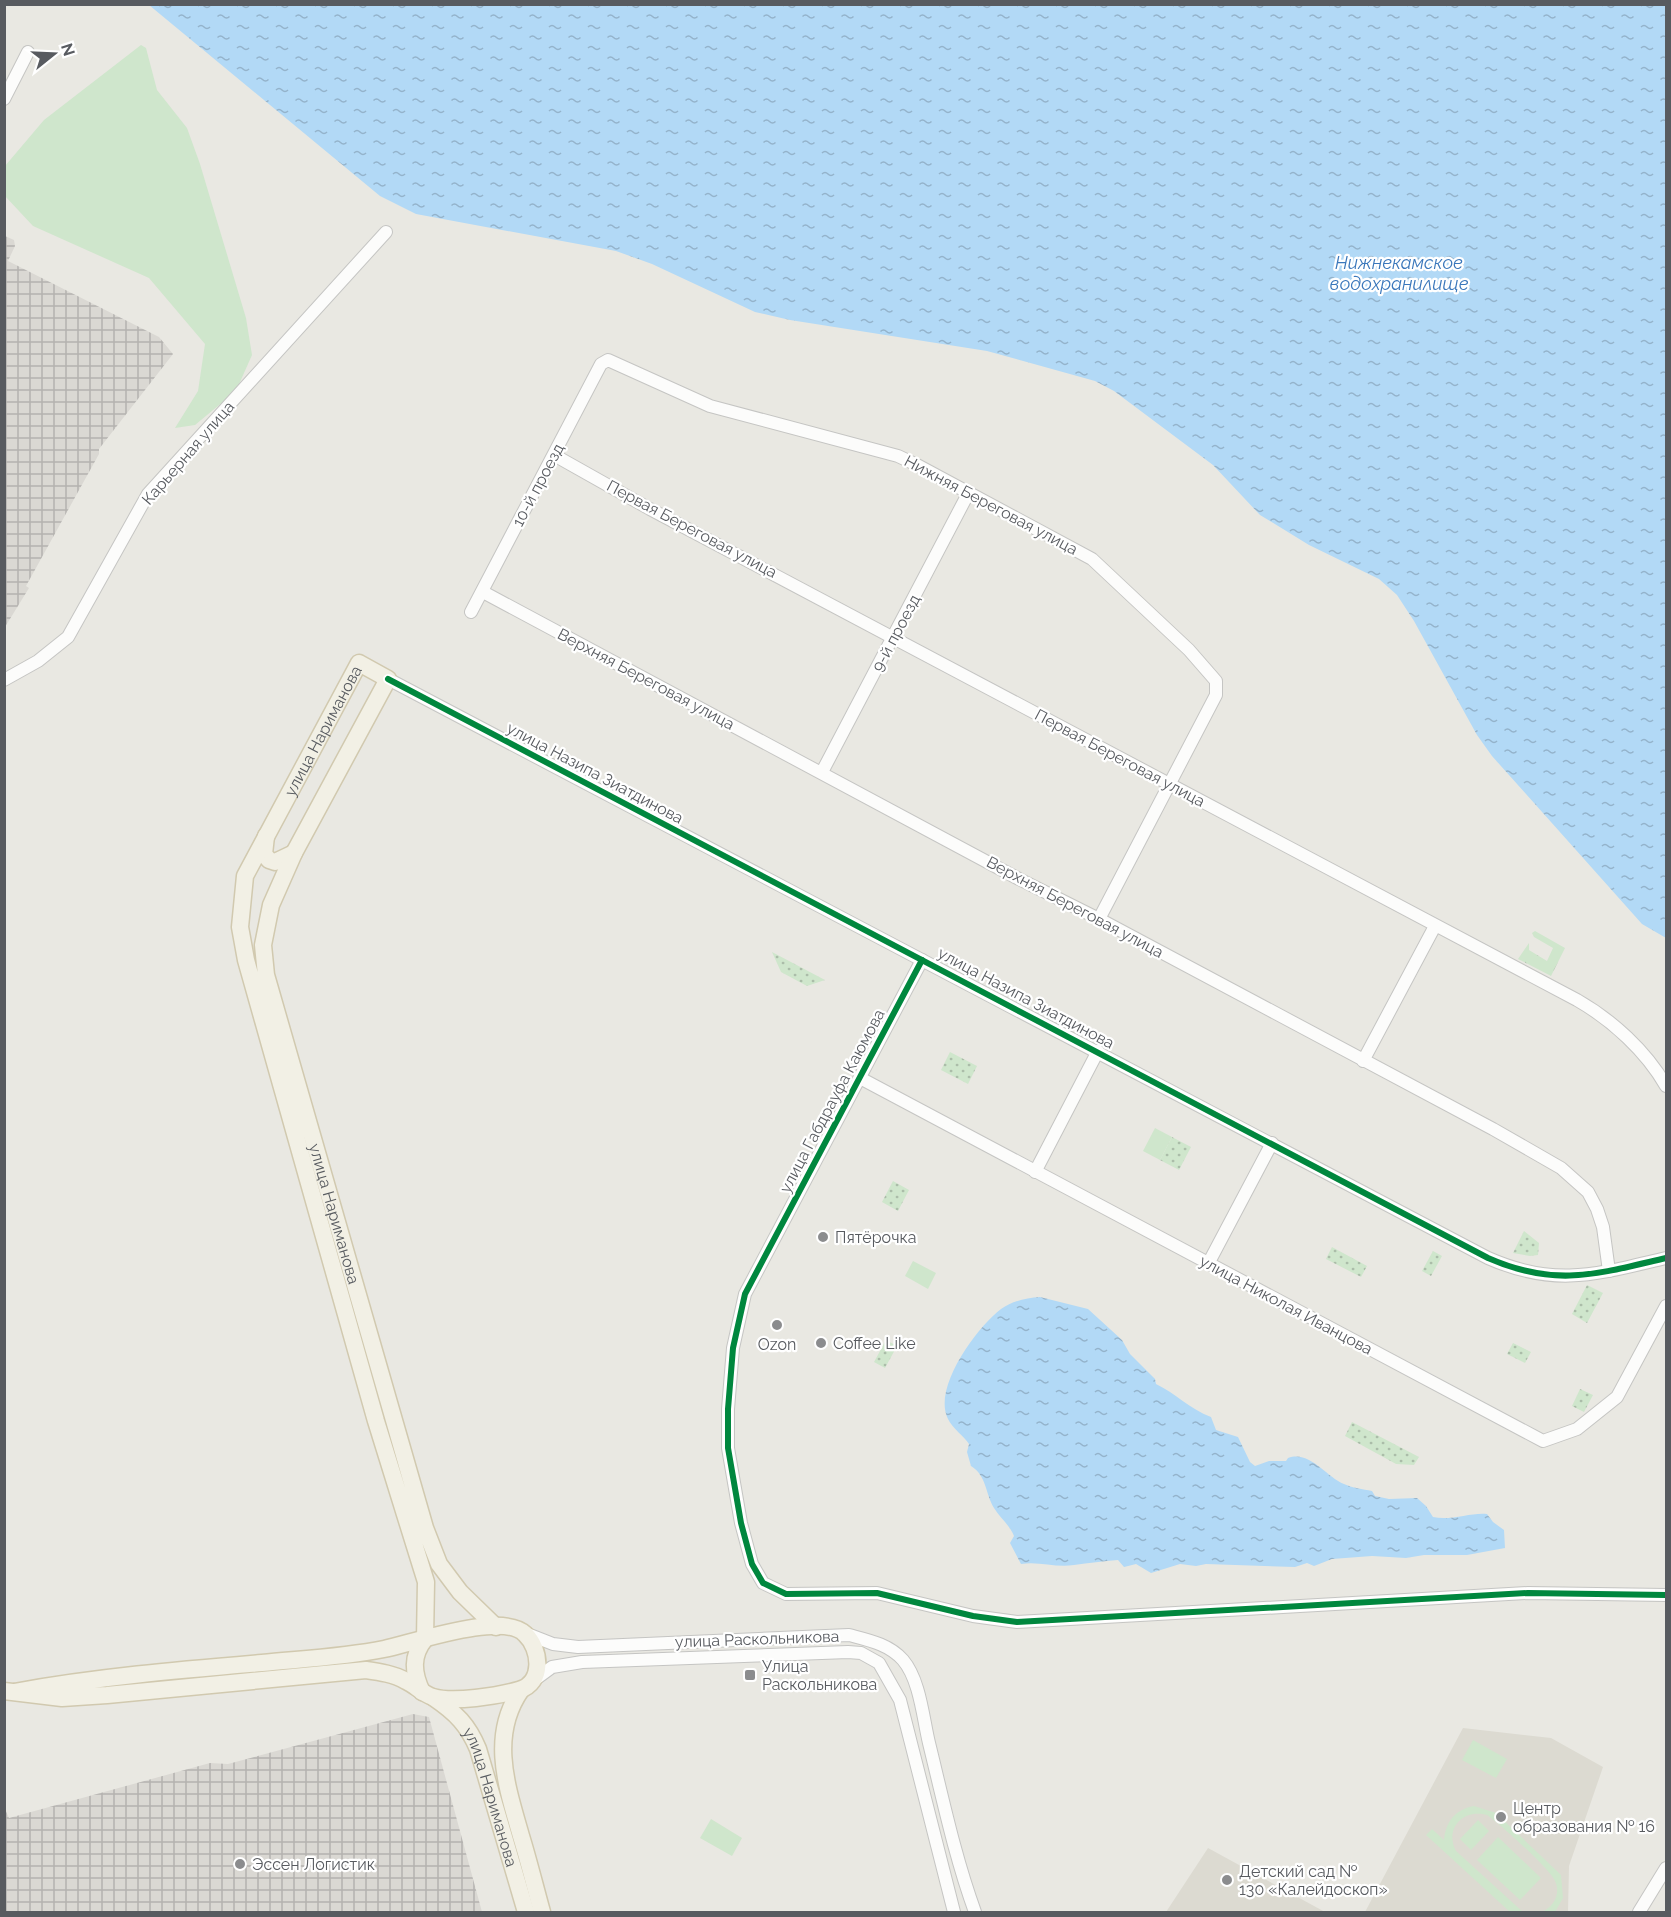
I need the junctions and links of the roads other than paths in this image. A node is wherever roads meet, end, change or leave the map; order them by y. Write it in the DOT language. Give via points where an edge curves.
graph roads {
  1 [pos="28,52"];
  2 [pos="4,99"];
  3 [pos="386,232"];
  4 [pos="608,360"];
  5 [pos="554,455"];
  6 [pos="969,492"];
  7 [pos="483,592"];
  8 [pos="471,612"];
  9 [pos="894,639"];
  10 [pos="388,679"];
  11 [pos="4,680"];
  12 [pos="822,772"];
  13 [pos="1171,785"];
  14 [pos="266,835"];
  15 [pos="294,853"];
  16 [pos="1099,919"];
  17 [pos="1435,926"];
  18 [pos="922,960"];
  19 [pos="1098,1051"];
  20 [pos="1363,1061"];
  21 [pos="860,1078"];
  22 [pos="1666,1086"];
  23 [pos="1272,1143"];
  24 [pos="1035,1172"];
  25 [pos="1666,1258"];
  26 [pos="1208,1264"];
  27 [pos="1609,1271"];
  28 [pos="1666,1306"];
  29 [pos="1666,1595"];
  30 [pos="496,1627"];
  31 [pos="524,1633"];
  32 [pos="425,1639"];
  33 [pos="527,1685"];
  34 [pos="9,1692"];
  35 [pos="428,1694"];
  36 [pos="1666,1868"];
  37 [pos="526,1912"];
  38 [pos="542,1912"];
  39 [pos="954,1912"];
  40 [pos="975,1912"];
  41 [pos="1640,1912"];
  1 -- 2 [label="street"];
  3 -- 11 [label="street, Карьерная улица" via="148,494 68,637 38,661"];
  4 -- 5 [label="street, 10-й проезд" via="601,364"];
  4 -- 6 [label="street, Нижняя Береговая улица" via="703,404 898,456"];
  5 -- 7 [label="street, 10-й проезд"];
  5 -- 9 [label="street, Первая Береговая улица"];
  6 -- 9 [label="street, 9-й проезд"];
  6 -- 13 [label="street, Нижняя Береговая улица" via="1092,559 1213,674 1216,695"];
  7 -- 8 [label="street, 10-й проезд"];
  7 -- 12 [label="street, Верхняя Береговая улица"];
  9 -- 12 [label="street, 9-й проезд"];
  9 -- 13 [label="street, Первая Береговая улица"];
  10 -- 14 [label="main road, улица Нариманова" via="359,663"];
  10 -- 15 [label="main road, улица Нариманова"];
  10 -- 18 [label="street, улица Назипа Зиатдинова"];
  12 -- 16 [label="street, Верхняя Береговая улица"];
  13 -- 16 [label="street"];
  13 -- 17 [label="street, Первая Береговая улица"];
  14 -- 15 [label="main road" via="264,854 269,860 275,862"];
  14 -- 32 [label="main road, улица Нариманова" via="245,876 240,927 246,960 376,1421 426,1582"];
  15 -- 30 [label="main road, улица Нариманова" via="271,905 263,945 268,987 425,1528 439,1564"];
  16 -- 20 [label="street, Верхняя Береговая улица"];
  17 -- 20 [label="street"];
  17 -- 22 [label="street, Первая Береговая улица" via="1593,1010 1629,1040"];
  18 -- 19 [label="street, улица Назипа Зиатдинова"];
  18 -- 21 [label="street, улица Габдрауфа Каюмова"];
  19 -- 23 [label="street, улица Назипа Зиатдинова"];
  19 -- 24 [label="street"];
  20 -- 27 [label="street, Верхняя Береговая улица" via="1493,1129 1575,1179 1597,1209"];
  21 -- 24 [label="street, улица Николая Иванцова"];
  21 -- 29 [label="street, улица Габдрауфа Каюмова" via="745,1294 737,1322 728,1432 731,1478 752,1564 763,1583 778,1592 877,1593 973,1616 1017,1622 1528,1593"];
  23 -- 26 [label="street"];
  23 -- 27 [label="street, улица Назипа Зиатдинова" via="1509,1267 1552,1276"];
  24 -- 26 [label="street, улица Николая Иванцова"];
  25 -- 27 [label="street, улица Назипа Зиатдинова"];
  26 -- 28 [label="street, улица Николая Иванцова" via="1543,1441 1576,1429 1617,1397"];
  30 -- 31 [label="main road" via="511,1627"];
  30 -- 32 [label="main road" via="447,1631"];
  31 -- 33 [label="main road" via="537,1656"];
  31 -- 40 [label="street, улица Раскольникова" via="553,1644 578,1647 849,1635 874,1641 896,1653 916,1690 958,1861"];
  32 -- 34 [label="main road" via="363,1653 101,1678"];
  32 -- 35 [label="main road" via="414,1666"];
  33 -- 35 [label="main road" via="481,1696"];
  33 -- 38 [label="main road, улица Нариманова" via="514,1701 505,1726 502,1759"];
  33 -- 39 [label="street, улица Раскольникова" via="552,1666 582,1662 861,1653 879,1663 900,1700"];
  34 -- 35 [label="main road, улица Нариманова" via="62,1698 366,1670 395,1676"];
  35 -- 37 [label="main road, улица Нариманова" via="456,1713 469,1728"];
  36 -- 41 [label="street"];
}
